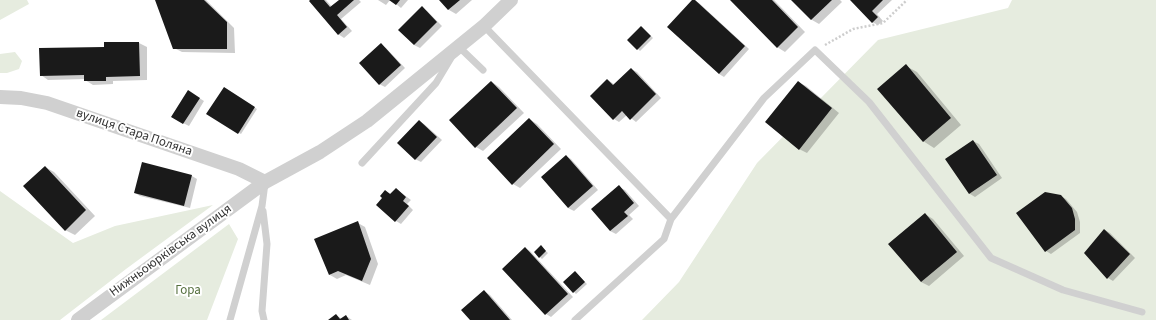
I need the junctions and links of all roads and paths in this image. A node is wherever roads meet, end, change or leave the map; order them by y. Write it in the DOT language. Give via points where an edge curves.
graph roads {
  1 [pos="511,0"];
  2 [pos="907,0"];
  3 [pos="484,26"];
  4 [pos="458,46"];
  5 [pos="815,50"];
  6 [pos="484,70"];
  7 [pos="0,96"];
  8 [pos="362,163"];
  9 [pos="265,182"];
  10 [pos="262,206"];
  11 [pos="670,219"];
  12 [pos="1142,312"];
  13 [pos="78,320"];
  14 [pos="230,320"];
  15 [pos="264,320"];
  16 [pos="575,320"];
  1 -- 3 [label="street, Нижньоюрківська вулиця"];
  2 -- 5 [label="path" via="883,23 853,29"];
  3 -- 4 [label="street, Нижньоюрківська вулиця"];
  3 -- 11 [label="lane"];
  4 -- 6 [label="lane"];
  4 -- 8 [label="lane" via="436,83"];
  4 -- 9 [label="street, Нижньоюрківська вулиця" via="367,121 320,152"];
  5 -- 11 [label="lane" via="764,98"];
  5 -- 12 [label="lane" via="868,102 991,258 1063,290"];
  7 -- 9 [label="street, вулиця Стара Поляна" via="47,103 239,169"];
  9 -- 10 [label="lane"];
  9 -- 13 [label="street, Нижньоюрківська вулиця"];
  10 -- 14 [label="lane"];
  10 -- 15 [label="lane" via="267,244 262,311"];
  11 -- 16 [label="lane" via="664,239"];
}
